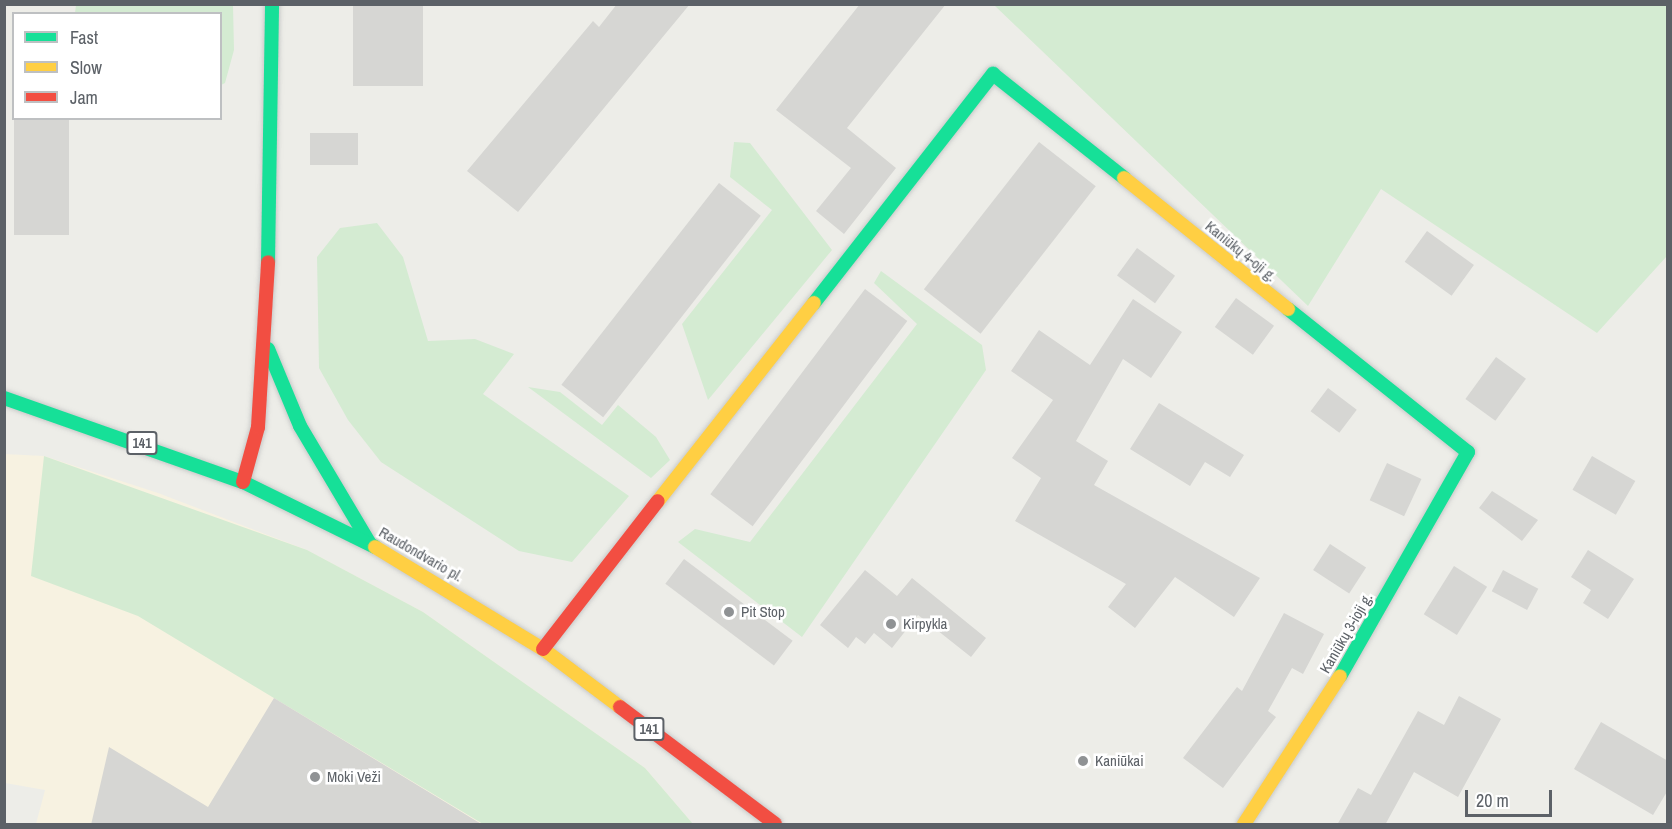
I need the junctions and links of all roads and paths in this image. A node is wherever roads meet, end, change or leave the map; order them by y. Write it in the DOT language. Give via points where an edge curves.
graph roads {
  1 [pos="272,4"];
  2 [pos="267,346"];
  3 [pos="4,398"];
  4 [pos="1468,452"];
  5 [pos="243,482"];
  6 [pos="370,544"];
  7 [pos="543,649"];
  8 [pos="775,825"];
  9 [pos="1244,825"];
  1 -- 2 [label="street"];
  2 -- 5 [label="street" via="258,427"];
  2 -- 6 [label="street" via="305,434"];
  3 -- 5 [label="street, Raudondvario pl. / 141"];
  4 -- 7 [label="street, Kaniūkų 4-oji g." via="993,74"];
  4 -- 9 [label="street, Kaniūkų 3-ioji g." via="1304,739"];
  5 -- 6 [label="street, Raudondvario pl. / 141"];
  6 -- 7 [label="street, Raudondvario pl. / 141"];
  7 -- 8 [label="street, Raudondvario pl. / 141"];
}
